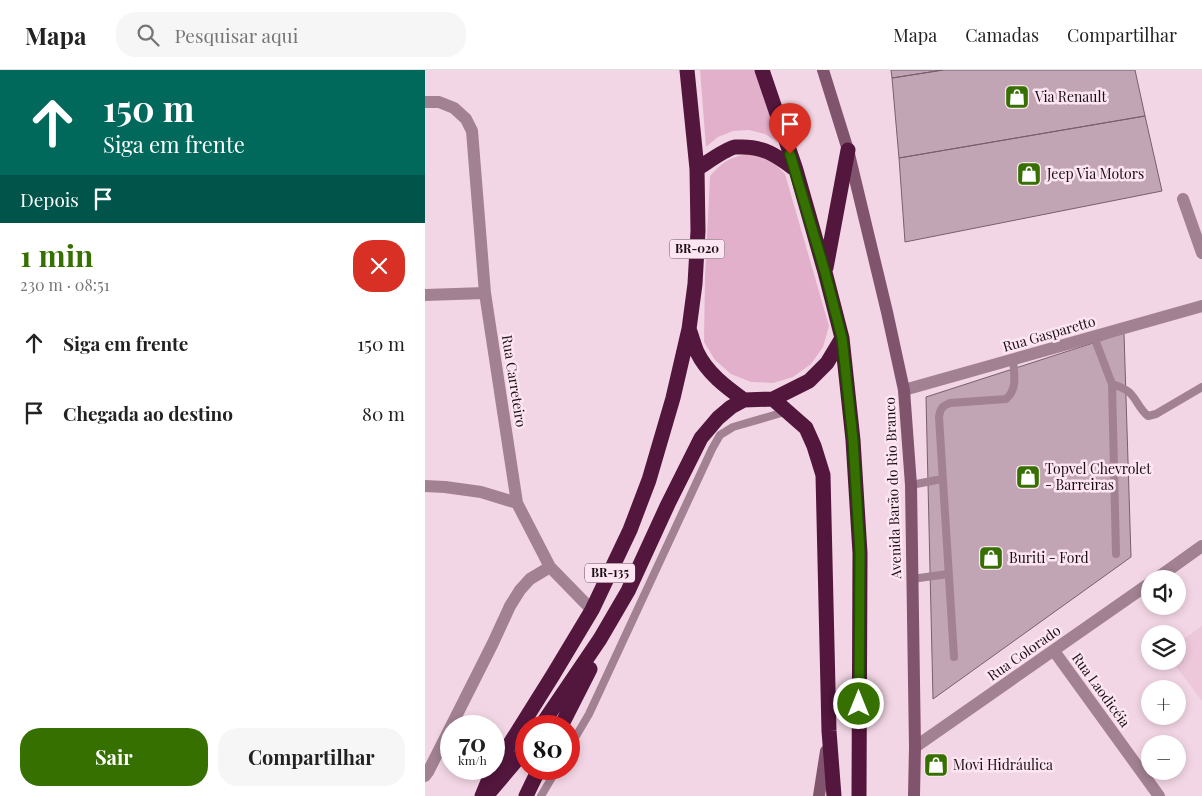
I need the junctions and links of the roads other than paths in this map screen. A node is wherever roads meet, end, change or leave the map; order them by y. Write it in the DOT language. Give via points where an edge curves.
graph roads {
  1 [pos="687,70"];
  2 [pos="762,70"];
  3 [pos="823,70"];
  4 [pos="425,102"];
  5 [pos="848,150"];
  6 [pos="697,170"];
  7 [pos="795,170"];
  8 [pos="1183,199"];
  9 [pos="1202,253"];
  10 [pos="825,272"];
  11 [pos="485,292"];
  12 [pos="425,296"];
  13 [pos="1201,308"];
  14 [pos="689,329"];
  15 [pos="1094,336"];
  16 [pos="842,338"];
  17 [pos="1013,360"];
  18 [pos="1112,384"];
  19 [pos="1202,387"];
  20 [pos="904,390"];
  21 [pos="773,398"];
  22 [pos="744,400"];
  23 [pos="788,411"];
  24 [pos="942,479"];
  25 [pos="911,485"];
  26 [pos="425,486"];
  27 [pos="517,503"];
  28 [pos="1202,546"];
  29 [pos="1116,554"];
  30 [pos="550,567"];
  31 [pos="1169,570"];
  32 [pos="948,574"];
  33 [pos="912,579"];
  34 [pos="1141,589"];
  35 [pos="628,591"];
  36 [pos="592,610"];
  37 [pos="1054,651"];
  38 [pos="954,657"];
  39 [pos="548,715"];
  40 [pos="566,715"];
  41 [pos="580,729"];
  42 [pos="829,731"];
  43 [pos="915,747"];
  44 [pos="515,762"];
  45 [pos="425,776"];
  46 [pos="533,780"];
  47 [pos="550,780"];
  48 [pos="484,796"];
  49 [pos="525,796"];
  50 [pos="541,796"];
  51 [pos="819,796"];
  52 [pos="834,796"];
  53 [pos="859,796"];
  54 [pos="914,796"];
  55 [pos="1159,796"];
  1 -- 6 [label="highway, BR-020"];
  2 -- 7 [label="highway"];
  3 -- 5 [label="street, Avenida Barão do Rio Branco"];
  4 -- 11 [label="street, Rua Carreteiro" via="439,102 454,108 466,119 472,131"];
  5 -- 10 [label="highway"];
  5 -- 20 [label="street, Avenida Barão do Rio Branco"];
  6 -- 7 [label="highway" via="735,147 748,147 774,154"];
  6 -- 14 [label="highway, BR-020" via="698,231"];
  7 -- 10 [label="highway"];
  8 -- 9 [label="street"];
  10 -- 16 [label="highway"];
  11 -- 12 [label="street"];
  11 -- 27 [label="street, Rua Carreteiro"];
  13 -- 15 [label="street, Rua Gasparetto"];
  14 -- 22 [label="highway, BR-020" via="709,370"];
  14 -- 36 [label="highway, BR-135" via="649,480 631,530"];
  15 -- 17 [label="street, Rua Gasparetto"];
  15 -- 18 [label="lane"];
  16 -- 21 [label="highway" via="827,363 809,381"];
  16 -- 53 [label="highway" via="860,552"];
  17 -- 20 [label="street, Rua Gasparetto"];
  17 -- 24 [label="lane" via="1014,388 1011,395 950,403 940,409"];
  18 -- 19 [label="lane" via="1130,393 1148,416"];
  18 -- 29 [label="lane"];
  20 -- 25 [label="street, Avenida Barão do Rio Branco"];
  21 -- 22 [label="highway"];
  21 -- 23 [label="highway"];
  22 -- 35 [label="highway, BR-135" via="717,418 701,438"];
  23 -- 41 [label="lane" via="720,435"];
  23 -- 42 [label="highway" via="806,428 823,475"];
  24 -- 25 [label="lane"];
  24 -- 32 [label="lane"];
  25 -- 33 [label="street, Avenida Barão do Rio Branco"];
  26 -- 27 [label="street" via="481,492"];
  27 -- 30 [label="street, Rua Carreteiro"];
  28 -- 31 [label="street"];
  30 -- 36 [label="street, Rua Carreteiro"];
  30 -- 45 [label="street" via="530,579 509,606"];
  32 -- 33 [label="lane"];
  32 -- 38 [label="lane"];
  33 -- 43 [label="street, Avenida Barão do Rio Branco"];
  34 -- 37 [label="street, Rua Colorado"];
  35 -- 39 [label="highway, BR-135" via="601,638"];
  35 -- 40 [label="highway"];
  36 -- 48 [label="highway, BR-135" via="491,774"];
  37 -- 43 [label="street, Rua Colorado"];
  37 -- 55 [label="street, Rua Laodicéia"];
  42 -- 51 [label="street"];
  42 -- 52 [label="highway"];
  43 -- 54 [label="street, Avenida Barão do Rio Branco"];
  44 -- 48 [label="highway, BR-135"];
  46 -- 49 [label="highway"];
  47 -- 50 [label="lane"];
}
